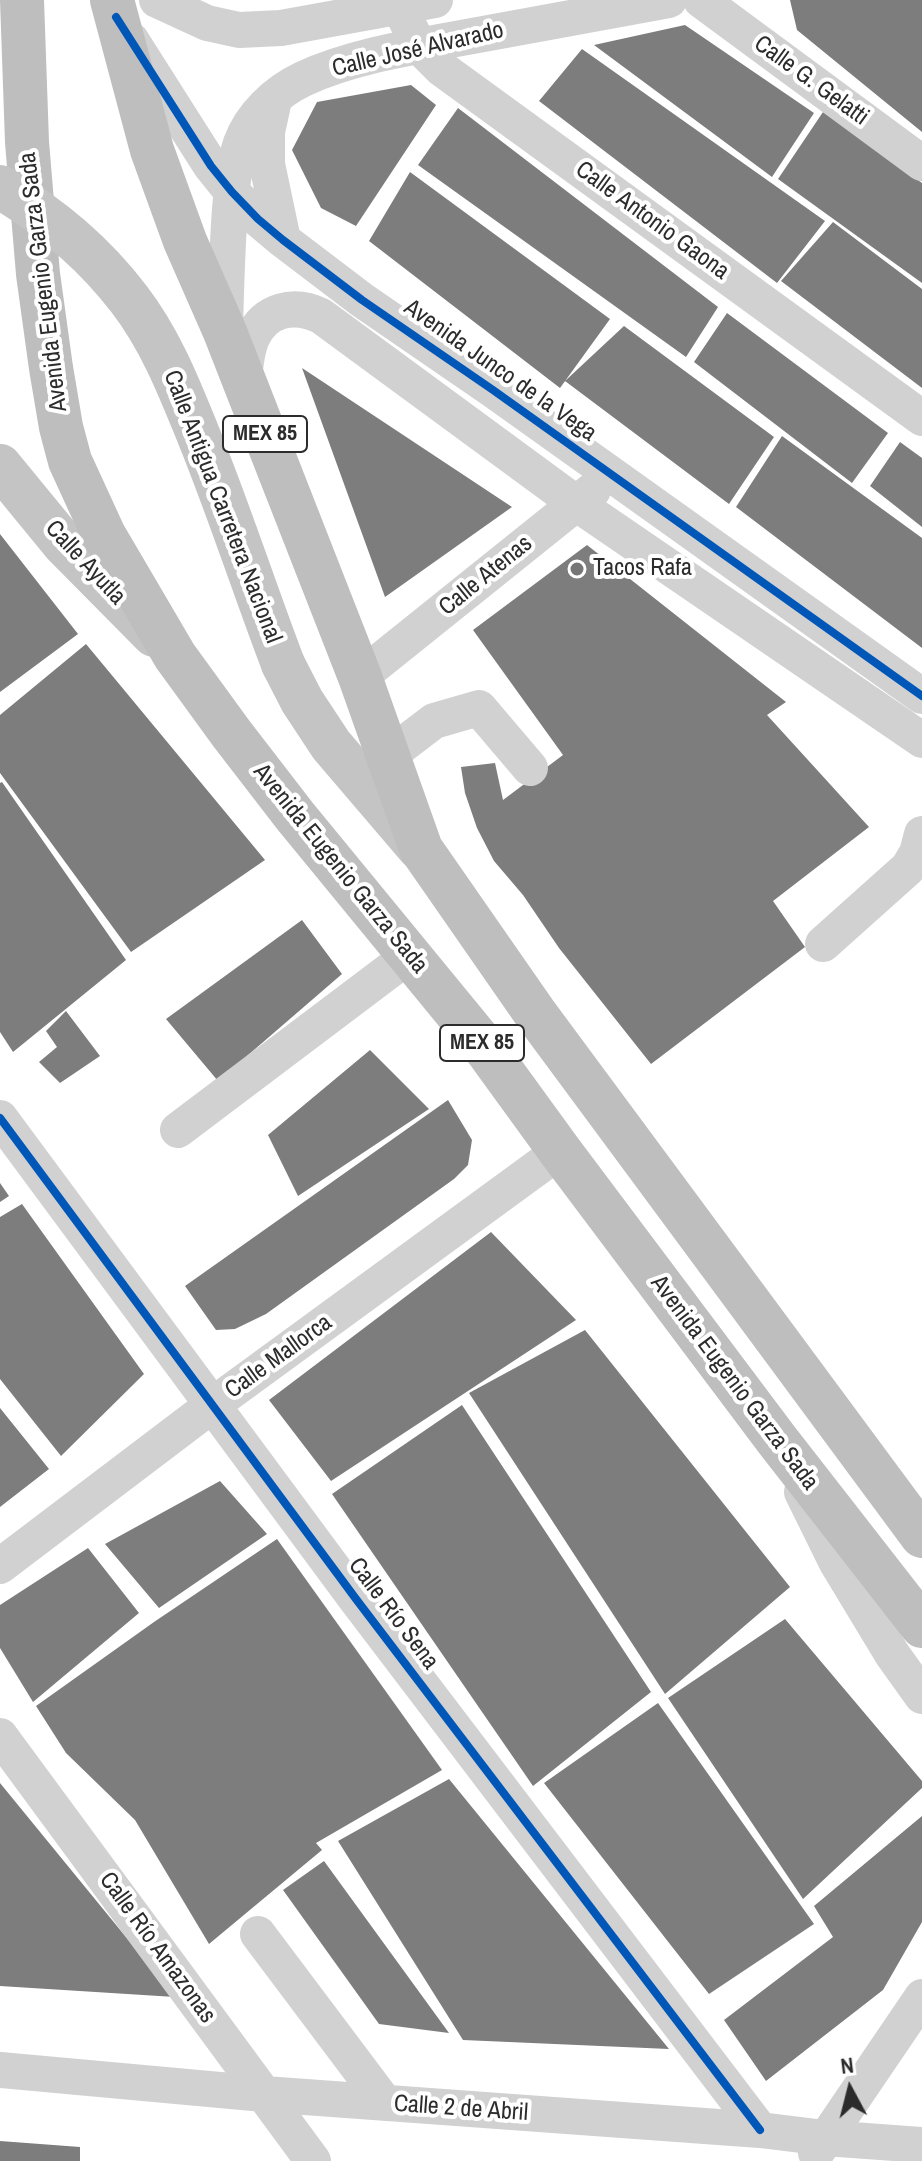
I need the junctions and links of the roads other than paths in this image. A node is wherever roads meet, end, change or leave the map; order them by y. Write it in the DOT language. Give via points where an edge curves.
graph roads {
  1 [pos="22,0"];
  2 [pos="157,0"];
  3 [pos="435,0"];
  4 [pos="669,0"];
  5 [pos="701,0"];
  6 [pos="397,4"];
  7 [pos="114,9"];
  8 [pos="419,46"];
  9 [pos="274,96"];
  10 [pos="922,163"];
  11 [pos="0,187"];
  12 [pos="232,192"];
  13 [pos="283,240"];
  14 [pos="225,332"];
  15 [pos="244,381"];
  16 [pos="922,418"];
  17 [pos="0,466"];
  18 [pos="612,474"];
  19 [pos="577,504"];
  20 [pos="175,656"];
  21 [pos="360,677"];
  22 [pos="922,696"];
  23 [pos="922,740"];
  24 [pos="388,756"];
  25 [pos="530,768"];
  26 [pos="922,834"];
  27 [pos="421,849"];
  28 [pos="823,944"];
  29 [pos="410,955"];
  30 [pos="0,1118"];
  31 [pos="178,1130"];
  32 [pos="560,1151"];
  33 [pos="211,1406"];
  34 [pos="777,1440"];
  35 [pos="850,1440"];
  36 [pos="922,1496"];
  37 [pos="922,1536"];
  38 [pos="0,1566"];
  39 [pos="922,1626"];
  40 [pos="922,1696"];
  41 [pos="0,1736"];
  42 [pos="258,1934"];
  43 [pos="922,1997"];
  44 [pos="0,2070"];
  45 [pos="264,2094"];
  46 [pos="385,2103"];
  47 [pos="760,2130"];
  48 [pos="922,2145"];
  49 [pos="818,2149"];
  50 [pos="313,2161"];
  1 -- 20 [label="highway, Avenida Eugenio Garza Sada / MEX 85" via="38,274 61,427 70,461 104,535"];
  2 -- 6 [label="street, Calle José Alvarado" via="207,23 239,30 281,28"];
  3 -- 6 [label="street, Calle José Alvarado"];
  4 -- 8 [label="street, Calle José Alvarado"];
  5 -- 10 [label="street, Calle G. Gelatti"];
  6 -- 8 [label="street, Calle Antonio Gaona"];
  7 -- 12 [label="street, Avenida Junco de la Vega"];
  7 -- 14 [label="highway, MEX 85" via="152,150"];
  8 -- 9 [label="street, Calle José Alvarado" via="330,68"];
  8 -- 16 [label="street, Calle Antonio Gaona" via="442,69"];
  9 -- 12 [label="street, Calle José Alvarado" via="241,142"];
  9 -- 13 [label="street" via="267,164"];
  11 -- 27 [label="main road, Calle Antigua Carretera Nacional, bridge" via="88,253 154,338 177,382 283,664 302,701 331,745"];
  12 -- 13 [label="street, Avenida Junco de la Vega"];
  12 -- 14 [label="street, Calle José Alvarado"];
  13 -- 18 [label="street, Avenida Junco de la Vega"];
  14 -- 15 [label="highway, MEX 85"];
  15 -- 19 [label="street" via="247,354 259,326 284,310 308,310"];
  15 -- 21 [label="highway, MEX 85"];
  17 -- 20 [label="main road, Calle Ayutla" via="64,544"];
  18 -- 19 [label="street, Calle Atenas"];
  18 -- 22 [label="street, Avenida Junco de la Vega"];
  19 -- 21 [label="street, Calle Atenas"];
  19 -- 23 [label="street"];
  20 -- 29 [label="highway, Avenida Eugenio Garza Sada / MEX 85" via="295,816"];
  21 -- 24 [label="highway, MEX 85"];
  24 -- 25 [label="street" via="434,721 479,708"];
  24 -- 27 [label="highway, MEX 85"];
  26 -- 28 [label="street" via="908,868"];
  27 -- 35 [label="highway, MEX 85" via="535,1013"];
  29 -- 31 [label="street"];
  29 -- 32 [label="highway, Avenida Eugenio Garza Sada / MEX 85"];
  30 -- 33 [label="street, Calle Río Sena"];
  32 -- 33 [label="street, Calle Mallorca"];
  32 -- 34 [label="highway, Avenida Eugenio Garza Sada / MEX 85"];
  33 -- 38 [label="street, Calle Mallorca"];
  33 -- 47 [label="street, Calle Río Sena"];
  34 -- 39 [label="highway, Avenida Eugenio Garza Sada / MEX 85"];
  34 -- 40 [label="street" via="837,1563"];
  35 -- 36 [label="street"];
  35 -- 37 [label="highway, MEX 85"];
  41 -- 45 [label="street, Calle Río Amazonas"];
  42 -- 46 [label="street"];
  43 -- 49 [label="street"];
  44 -- 45 [label="street, Calle 2 de Abril"];
  45 -- 46 [label="street, Calle 2 de Abril"];
  45 -- 50 [label="street, Calle Río Amazonas"];
  46 -- 47 [label="street, Calle 2 de Abril"];
  47 -- 49 [label="street, Calle 2 de Abril"];
  48 -- 49 [label="street, Calle 2 de Abril"];
}
